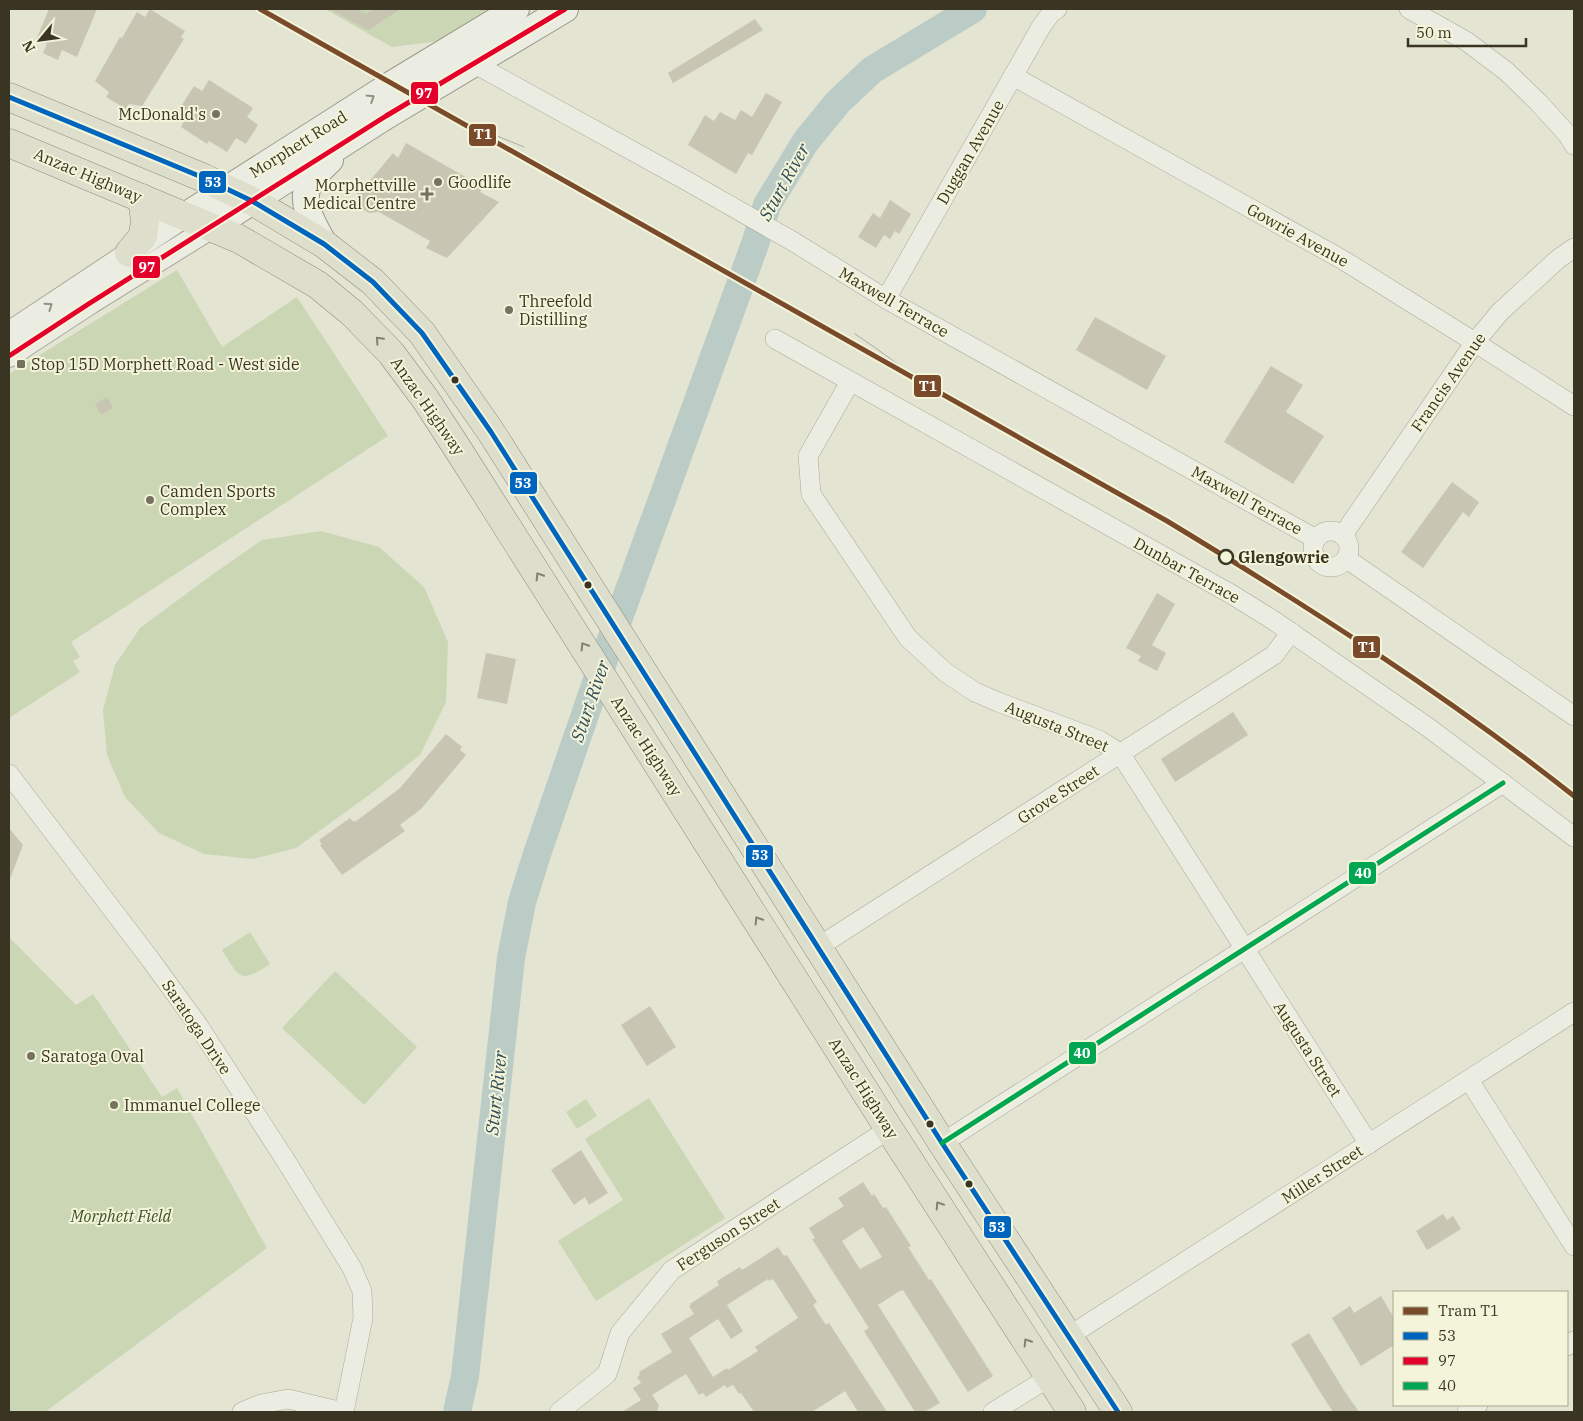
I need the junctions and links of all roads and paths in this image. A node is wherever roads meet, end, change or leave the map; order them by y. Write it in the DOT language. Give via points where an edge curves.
graph roads {
  1 [pos="516,9"];
  2 [pos="565,9"];
  3 [pos="1057,9"];
  4 [pos="1408,9"];
  5 [pos="473,64"];
  6 [pos="1013,76"];
  7 [pos="9,98"];
  8 [pos="9,142"];
  9 [pos="345,142"];
  10 [pos="1574,145"];
  11 [pos="226,189"];
  12 [pos="142,198"];
  13 [pos="252,201"];
  14 [pos="185,216"];
  15 [pos="212,227"];
  16 [pos="324,244"];
  17 [pos="1574,248"];
  18 [pos="129,253"];
  19 [pos="886,299"];
  20 [pos="9,334"];
  21 [pos="775,339"];
  22 [pos="1475,342"];
  23 [pos="9,356"];
  24 [pos="850,382"];
  25 [pos="1574,406"];
  26 [pos="491,432"];
  27 [pos="461,454"];
  28 [pos="1343,535"];
  29 [pos="1316,539"];
  30 [pos="1346,559"];
  31 [pos="1291,632"];
  32 [pos="1574,716"];
  33 [pos="1120,754"];
  34 [pos="9,774"];
  35 [pos="1503,783"];
  36 [pos="1574,837"];
  37 [pos="798,916"];
  38 [pos="818,947"];
  39 [pos="1244,950"];
  40 [pos="778,953"];
  41 [pos="1574,1012"];
  42 [pos="835,1043"];
  43 [pos="1468,1080"];
  44 [pos="889,1129"];
  45 [pos="942,1143"];
  46 [pos="1369,1144"];
  47 [pos="1574,1246"];
  48 [pos="1069,1336"];
  49 [pos="1050,1377"];
  50 [pos="242,1412"];
  51 [pos="343,1412"];
  52 [pos="559,1412"];
  53 [pos="993,1412"];
  54 [pos="1072,1412"];
  55 [pos="1118,1412"];
  11 -- 1 [label="main road, Morphett Road, one-way"];
  2 -- 5 [label="main road, Morphett Road"];
  3 -- 6 [label="street, Duggan Avenue" via="1050,13"];
  4 -- 10 [label="street" via="1466,41 1506,71 1538,102"];
  5 -- 9 [label="main road, Morphett Road"];
  5 -- 19 [label="street, Maxwell Terrace" via="640,154"];
  6 -- 19 [label="street, Duggan Avenue"];
  6 -- 22 [label="street, Gowrie Avenue" via="1342,260"];
  7 -- 11 [label="highway"];
  8 -- 12 [label="highway, Anzac Highway"];
  9 -- 13 [label="main road, Morphett Road"];
  9 -- 16 [label="main road" via="309,184 305,199"];
  11 -- 13 [label="highway"];
  11 -- 14 [label="main road, Morphett Road"];
  12 -- 14 [label="highway, Anzac Highway"];
  12 -- 18 [label="highway" via="143,236"];
  13 -- 15 [label="main road, Morphett Road"];
  13 -- 16 [label="highway"];
  14 -- 15 [label="highway, Anzac Highway"];
  14 -- 18 [label="street, Morphett Road"];
  15 -- 23 [label="street, Morphett Road"];
  27 -- 15 [label="highway, Anzac Highway, one-way" via="391,353 352,313 318,284 249,244"];
  16 -- 26 [label="highway" via="373,282 422,333"];
  17 -- 22 [label="street, Francis Avenue" via="1500,312"];
  20 -- 18 [label="street, Morphett Road, one-way"];
  19 -- 29 [label="street, Maxwell Terrace"];
  21 -- 24 [label="street, Dunbar Terrace"];
  22 -- 25 [label="street, Gowrie Avenue"];
  22 -- 28 [label="street, Francis Avenue"];
  24 -- 31 [label="street, Dunbar Terrace" via="1231,594"];
  24 -- 33 [label="street, Augusta Street" via="808,456 811,494 908,638 945,672 975,692 1099,740"];
  26 -- 27 [label="highway"];
  26 -- 37 [label="highway"];
  40 -- 27 [label="highway, Anzac Highway, one-way"];
  28 -- 29 [label="street" via="1327,532"];
  28 -- 30 [label="street" via="1349,551"];
  29 -- 30 [label="street" via="1313,555 1322,566 1335,567"];
  30 -- 32 [label="street"];
  31 -- 33 [label="street, Grove Street" via="1274,655"];
  31 -- 35 [label="street, Dunbar Terrace"];
  33 -- 38 [label="street, Grove Street"];
  33 -- 39 [label="street, Augusta Street"];
  34 -- 51 [label="street, Saratoga Drive" via="198,1025 352,1268 362,1292 363,1318"];
  35 -- 36 [label="street, Dunbar Terrace"];
  35 -- 39 [label="street"];
  37 -- 38 [label="highway"];
  37 -- 40 [label="highway" via="791,936"];
  38 -- 42 [label="highway" via="807,964 806,972 828,1008"];
  38 -- 45 [label="highway"];
  39 -- 45 [label="street"];
  39 -- 46 [label="street, Augusta Street"];
  40 -- 42 [label="highway, Anzac Highway"];
  41 -- 43 [label="street, Miller Street"];
  42 -- 44 [label="highway, Anzac Highway"];
  43 -- 46 [label="street, Miller Street"];
  43 -- 47 [label="street"];
  49 -- 44 [label="highway, Anzac Highway, one-way"];
  44 -- 52 [label="street, Ferguson Street" via="672,1270 620,1333 607,1374"];
  45 -- 48 [label="highway"];
  46 -- 48 [label="street, Miller Street"];
  48 -- 55 [label="highway"];
  49 -- 53 [label="street"];
  49 -- 54 [label="highway, Anzac Highway"];
  50 -- 51 [label="street" via="261,1404 288,1399"];
}
